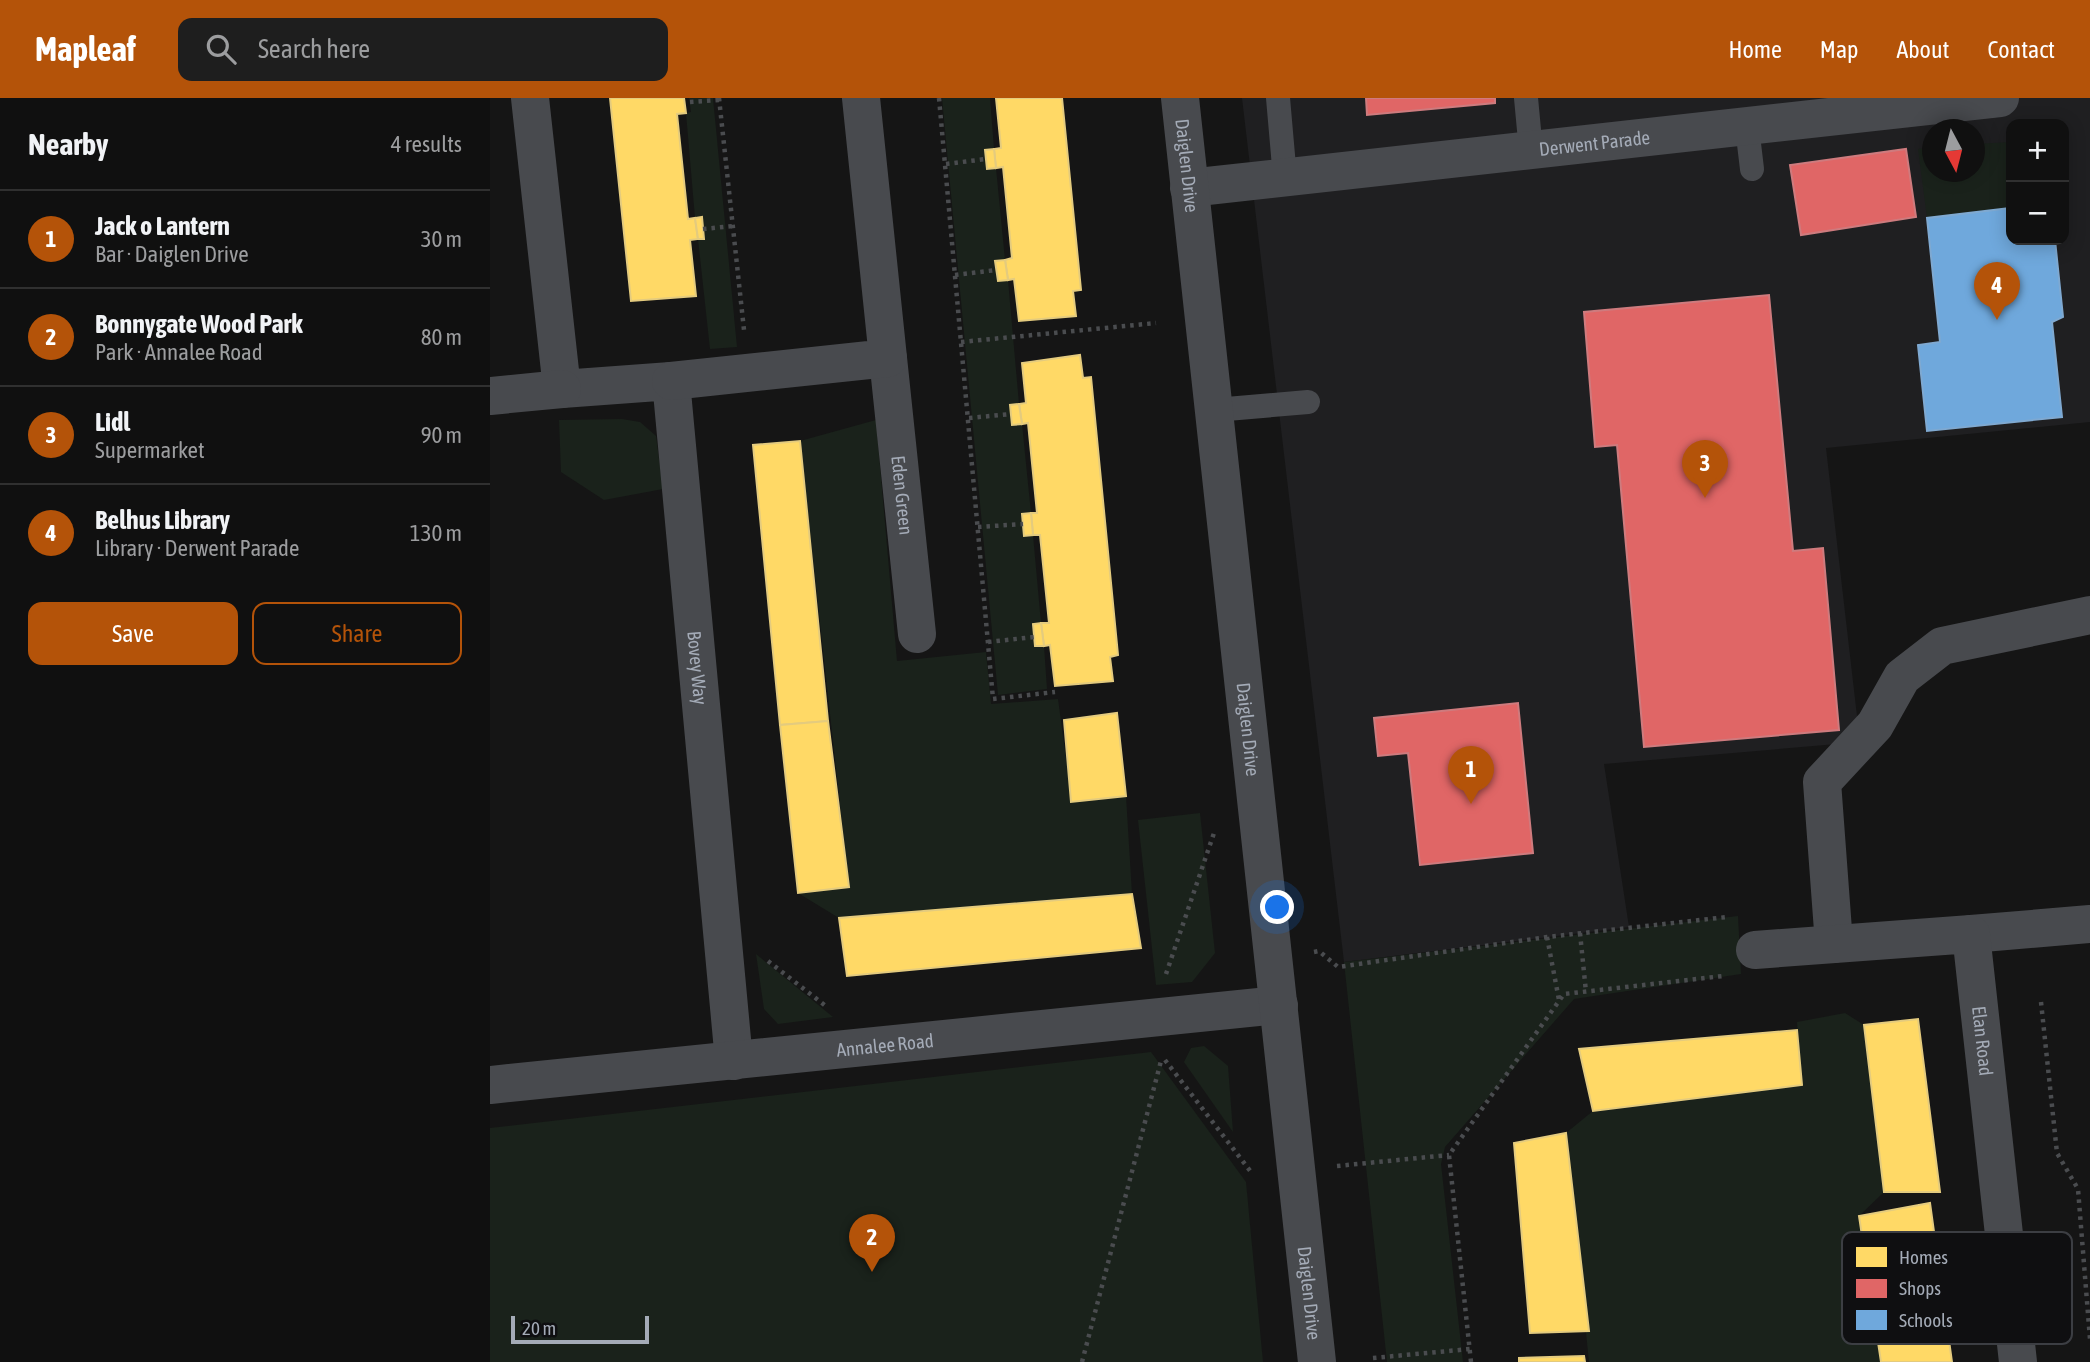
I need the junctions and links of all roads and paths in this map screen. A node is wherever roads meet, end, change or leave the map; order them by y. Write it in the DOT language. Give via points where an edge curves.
graph roads {
  1 [pos="530,98"];
  2 [pos="861,98"];
  3 [pos="940,98"];
  4 [pos="1180,98"];
  5 [pos="1278,98"];
  6 [pos="1526,98"];
  7 [pos="2000,98"];
  8 [pos="719,99"];
  9 [pos="690,102"];
  10 [pos="1747,127"];
  11 [pos="1531,151"];
  12 [pos="986,159"];
  13 [pos="946,164"];
  14 [pos="1752,169"];
  15 [pos="1285,178"];
  16 [pos="1189,188"];
  17 [pos="733,226"];
  18 [pos="703,229"];
  19 [pos="996,270"];
  20 [pos="955,275"];
  21 [pos="1156,323"];
  22 [pos="744,337"];
  23 [pos="961,342"];
  24 [pos="888,358"];
  25 [pos="670,381"];
  26 [pos="562,389"];
  27 [pos="490,396"];
  28 [pos="1308,402"];
  29 [pos="1215,410"];
  30 [pos="1011,414"];
  31 [pos="969,418"];
  32 [pos="1023,524"];
  33 [pos="978,527"];
  34 [pos="2090,615"];
  35 [pos="917,634"];
  36 [pos="1034,637"];
  37 [pos="988,642"];
  38 [pos="1055,692"];
  39 [pos="1217,826"];
  40 [pos="1738,915"];
  41 [pos="2090,924"];
  42 [pos="1580,933"];
  43 [pos="1971,934"];
  44 [pos="1547,937"];
  45 [pos="1834,944"];
  46 [pos="1273,954"];
  47 [pos="766,959"];
  48 [pos="1742,963"];
  49 [pos="1164,981"];
  50 [pos="1586,992"];
  51 [pos="1559,1001"];
  52 [pos="2041,1002"];
  53 [pos="1279,1004"];
  54 [pos="829,1009"];
  55 [pos="1162,1056"];
  56 [pos="734,1061"];
  57 [pos="490,1084"];
  58 [pos="1449,1155"];
  59 [pos="1353,1164"];
  60 [pos="2004,1232"];
  61 [pos="2090,1339"];
  62 [pos="2016,1344"];
  63 [pos="1470,1349"];
  64 [pos="1373,1358"];
  65 [pos="1082,1362"];
  66 [pos="1317,1362"];
  67 [pos="1471,1362"];
  68 [pos="2018,1362"];
  1 -- 26 [label="street"];
  2 -- 24 [label="street, Eden Green"];
  3 -- 13 [label="path"];
  4 -- 16 [label="street, Daiglen Drive"];
  5 -- 15 [label="lane"];
  6 -- 11 [label="lane"];
  7 -- 10 [label="street, Derwent Parade"];
  8 -- 9 [label="path"];
  8 -- 17 [label="path"];
  10 -- 11 [label="street, Derwent Parade"];
  10 -- 14 [label="lane"];
  11 -- 15 [label="street, Derwent Parade"];
  12 -- 13 [label="path"];
  13 -- 20 [label="path"];
  15 -- 16 [label="street, Derwent Parade"];
  16 -- 29 [label="street, Daiglen Drive"];
  17 -- 18 [label="path"];
  17 -- 22 [label="path"];
  19 -- 20 [label="path"];
  20 -- 23 [label="path"];
  21 -- 23 [label="path"];
  23 -- 31 [label="path"];
  24 -- 25 [label="street"];
  24 -- 35 [label="street, Eden Green"];
  25 -- 26 [label="street"];
  25 -- 56 [label="street, Bovey Way"];
  26 -- 27 [label="street"];
  28 -- 29 [label="lane"];
  29 -- 46 [label="street, Daiglen Drive"];
  30 -- 31 [label="path"];
  31 -- 33 [label="path"];
  32 -- 33 [label="path"];
  33 -- 37 [label="path"];
  34 -- 45 [label="street" via="1942,646 1902,677 1875,724 1822,782"];
  36 -- 37 [label="path"];
  37 -- 38 [label="path" via="993,699"];
  39 -- 49 [label="path"];
  40 -- 42 [label="path"];
  41 -- 43 [label="street"];
  42 -- 44 [label="path"];
  42 -- 50 [label="path"];
  43 -- 45 [label="street"];
  43 -- 60 [label="street, Elan Road"];
  44 -- 46 [label="path" via="1338,967 1319,951"];
  44 -- 51 [label="path"];
  45 -- 48 [label="street"];
  46 -- 53 [label="street, Daiglen Drive"];
  47 -- 54 [label="path"];
  48 -- 50 [label="path"];
  50 -- 51 [label="path" via="1564,994"];
  51 -- 58 [label="path"];
  52 -- 61 [label="path" via="2057,1153 2078,1189"];
  53 -- 56 [label="street, Annalee Road"];
  53 -- 66 [label="street, Daiglen Drive"];
  55 -- 65 [label="path"];
  56 -- 57 [label="street, Annalee Road"];
  58 -- 59 [label="path"];
  58 -- 63 [label="path"];
  62 -- 68 [label="street, Elan Road"];
  63 -- 64 [label="path"];
  63 -- 67 [label="path"];
}
